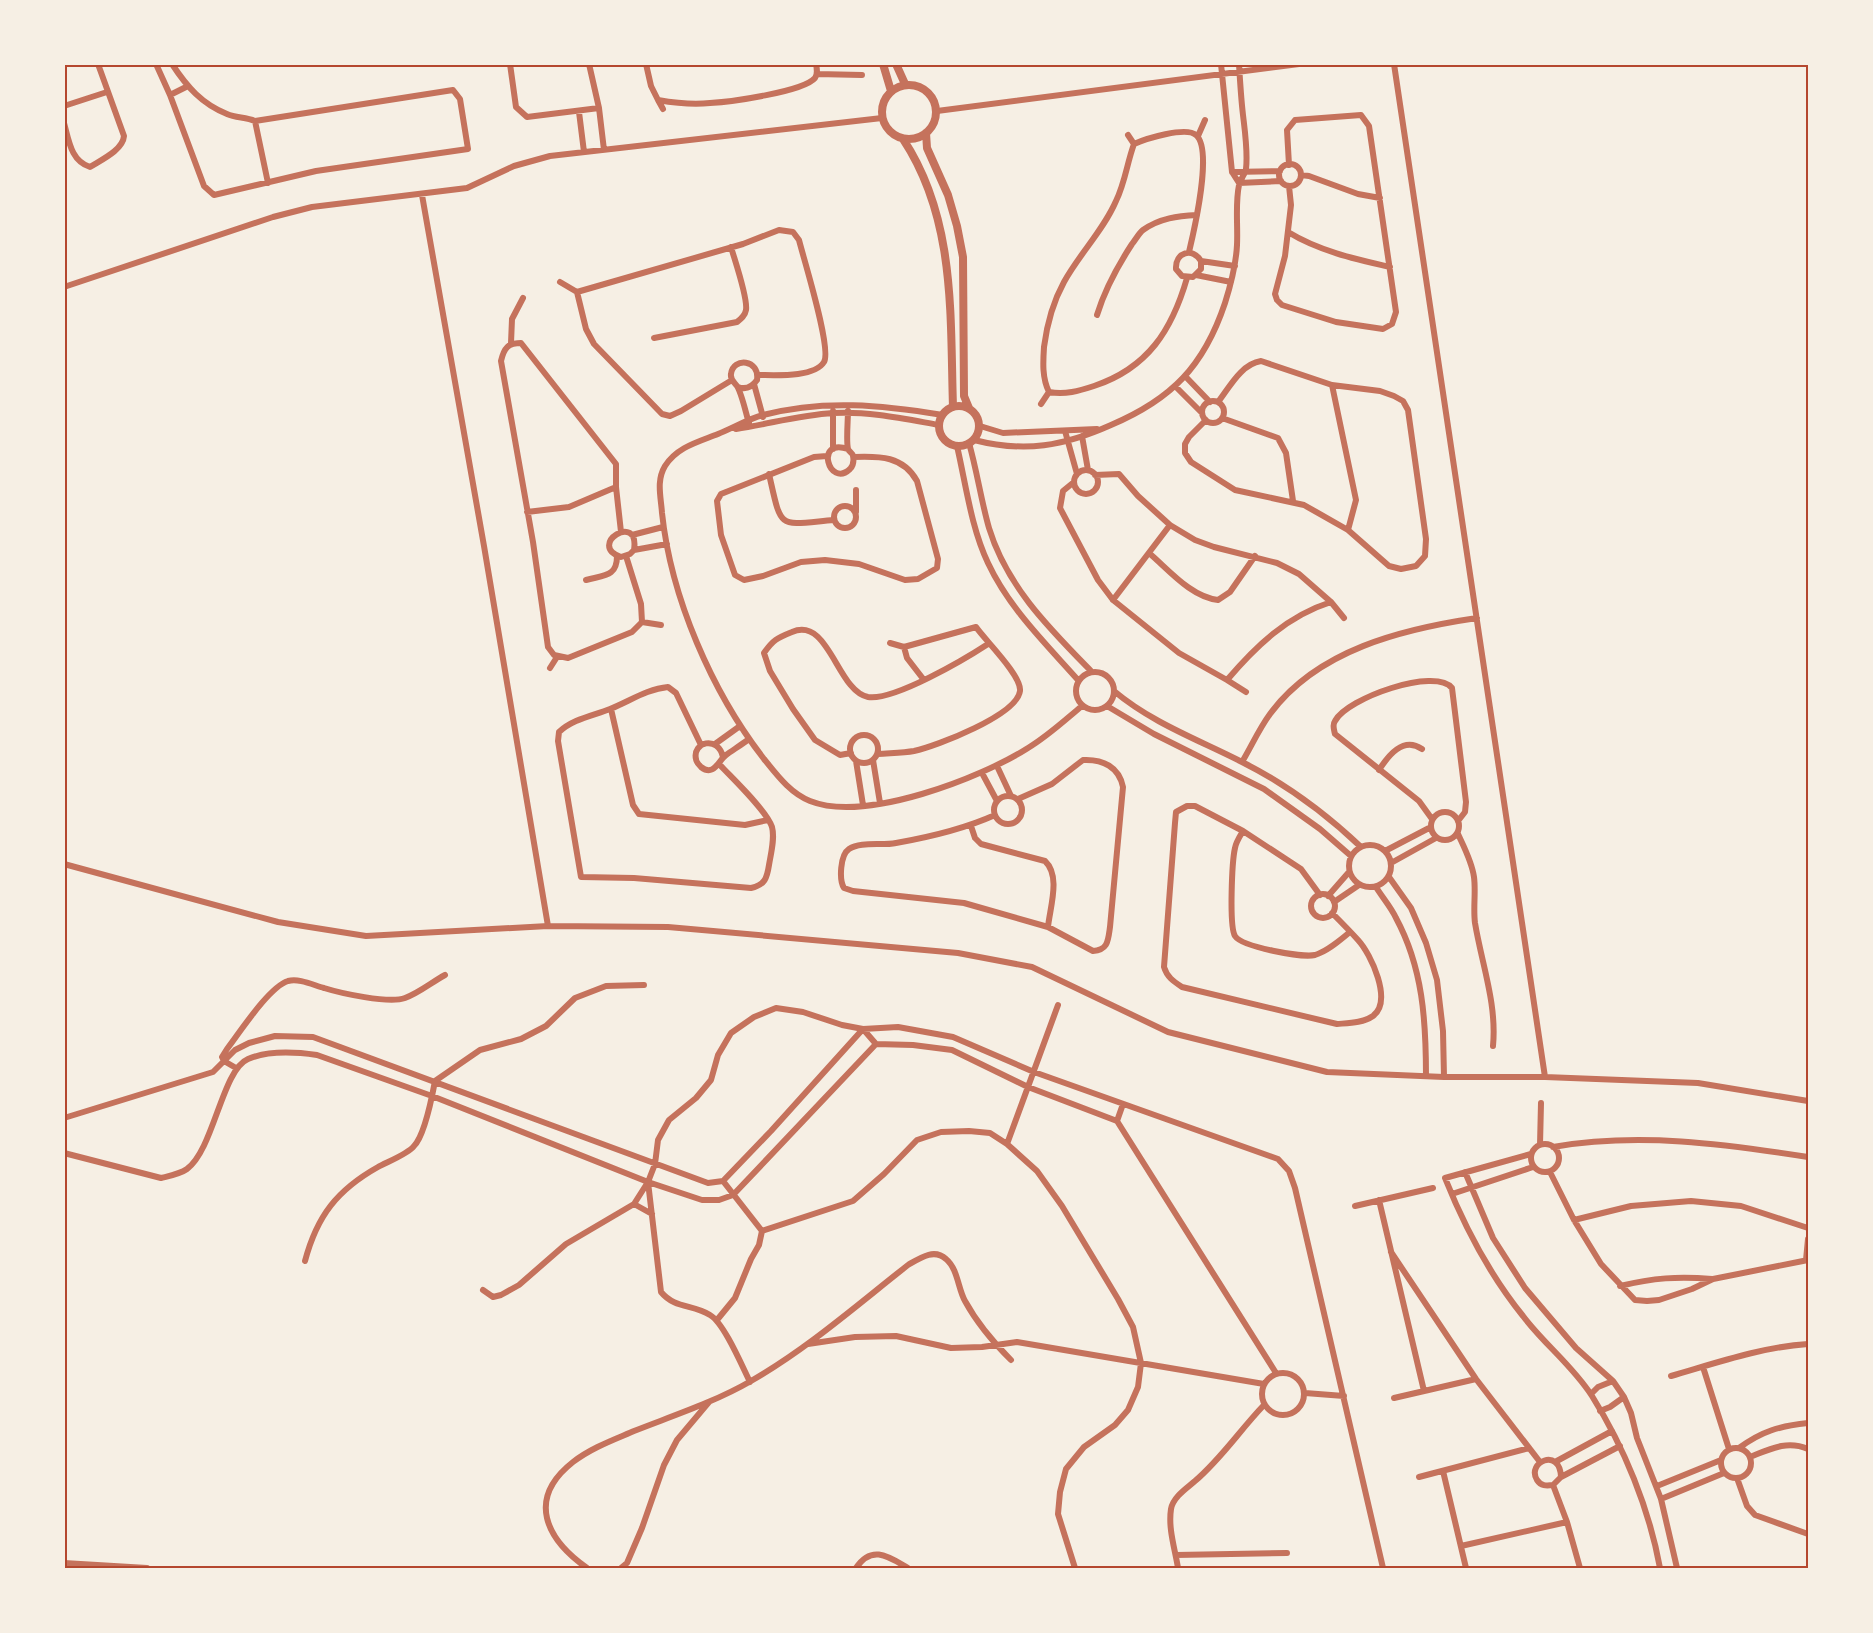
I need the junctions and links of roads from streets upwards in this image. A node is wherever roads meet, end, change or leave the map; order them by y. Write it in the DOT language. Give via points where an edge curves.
graph roads {
  1 [pos="98,64"];
  2 [pos="156,64"];
  3 [pos="172,64"];
  4 [pos="510,64"];
  5 [pos="589,64"];
  6 [pos="646,64"];
  7 [pos="816,64"];
  8 [pos="883,64"];
  9 [pos="896,64"];
  10 [pos="1221,64"];
  11 [pos="1239,64"];
  12 [pos="1299,64"];
  13 [pos="1394,64"];
  14 [pos="1239,72"];
  15 [pos="817,74"];
  16 [pos="862,75"];
  17 [pos="1221,75"];
  18 [pos="905,84"];
  19 [pos="186,87"];
  20 [pos="891,91"];
  21 [pos="106,92"];
  22 [pos="170,94"];
  23 [pos="658,100"];
  24 [pos="64,106"];
  25 [pos="598,108"];
  26 [pos="663,109"];
  27 [pos="937,111"];
  28 [pos="579,112"];
  29 [pos="882,118"];
  30 [pos="1205,120"];
  31 [pos="255,121"];
  32 [pos="64,123"];
  33 [pos="926,133"];
  34 [pos="1128,135"];
  35 [pos="1198,136"];
  36 [pos="903,139"];
  37 [pos="1134,144"];
  38 [pos="604,150"];
  39 [pos="584,153"];
  40 [pos="1289,165"];
  41 [pos="1280,171"];
  42 [pos="1232,172"];
  43 [pos="1246,172"];
  44 [pos="1301,175"];
  45 [pos="1281,181"];
  46 [pos="268,183"];
  47 [pos="1239,183"];
  48 [pos="1290,186"];
  49 [pos="422,195"];
  50 [pos="1380,198"];
  51 [pos="1197,215"];
  52 [pos="1288,232"];
  53 [pos="731,247"];
  54 [pos="1189,252"];
  55 [pos="1201,261"];
  56 [pos="1234,266"];
  57 [pos="1390,267"];
  58 [pos="1196,275"];
  59 [pos="1187,278"];
  60 [pos="560,282"];
  61 [pos="1231,282"];
  62 [pos="64,286"];
  63 [pos="577,292"];
  64 [pos="523,298"];
  65 [pos="1097,315"];
  66 [pos="654,338"];
  67 [pos="511,343"];
  68 [pos="758,375"];
  69 [pos="1185,376"];
  70 [pos="732,380"];
  71 [pos="754,384"];
  72 [pos="1332,385"];
  73 [pos="1175,386"];
  74 [pos="738,387"];
  75 [pos="1049,392"];
  76 [pos="1214,402"];
  77 [pos="833,404"];
  78 [pos="1041,404"];
  79 [pos="848,405"];
  80 [pos="953,407"];
  81 [pos="969,408"];
  82 [pos="833,413"];
  83 [pos="848,413"];
  84 [pos="763,415"];
  85 [pos="943,415"];
  86 [pos="1204,417"];
  87 [pos="1222,418"];
  88 [pos="765,423"];
  89 [pos="749,424"];
  90 [pos="939,425"];
  91 [pos="980,426"];
  92 [pos="1065,431"];
  93 [pos="1081,434"];
  94 [pos="972,441"];
  95 [pos="1067,442"];
  96 [pos="957,446"];
  97 [pos="833,449"];
  98 [pos="848,449"];
  99 [pos="827,456"];
  100 [pos="854,457"];
  101 [pos="1088,471"];
  102 [pos="769,474"];
  103 [pos="1077,474"];
  104 [pos="1095,475"];
  105 [pos="1074,482"];
  106 [pos="616,487"];
  107 [pos="856,490"];
  108 [pos="1293,501"];
  109 [pos="527,512"];
  110 [pos="856,512"];
  111 [pos="834,520"];
  112 [pos="1170,525"];
  113 [pos="663,527"];
  114 [pos="1348,530"];
  115 [pos="621,532"];
  116 [pos="632,535"];
  117 [pos="667,544"];
  118 [pos="634,550"];
  119 [pos="1149,553"];
  120 [pos="617,556"];
  121 [pos="626,556"];
  122 [pos="1255,556"];
  123 [pos="586,580"];
  124 [pos="1113,600"];
  125 [pos="1331,602"];
  126 [pos="1344,618"];
  127 [pos="1477,618"];
  128 [pos="642,622"];
  129 [pos="661,625"];
  130 [pos="890,642"];
  131 [pos="988,644"];
  132 [pos="904,647"];
  133 [pos="557,657"];
  134 [pos="550,668"];
  135 [pos="1092,672"];
  136 [pos="924,680"];
  137 [pos="1078,680"];
  138 [pos="1227,680"];
  139 [pos="1114,691"];
  140 [pos="1246,692"];
  141 [pos="1082,706"];
  142 [pos="1107,706"];
  143 [pos="611,708"];
  144 [pos="740,726"];
  145 [pos="749,740"];
  146 [pos="716,744"];
  147 [pos="701,745"];
  148 [pos="1422,749"];
  149 [pos="850,753"];
  150 [pos="878,754"];
  151 [pos="723,757"];
  152 [pos="856,760"];
  153 [pos="873,760"];
  154 [pos="1242,762"];
  155 [pos="720,765"];
  156 [pos="997,766"];
  157 [pos="1380,770"];
  158 [pos="982,773"];
  159 [pos="1014,797"];
  160 [pos="997,801"];
  161 [pos="879,803"];
  162 [pos="863,806"];
  163 [pos="995,815"];
  164 [pos="768,820"];
  165 [pos="1458,820"];
  166 [pos="1431,823"];
  167 [pos="971,826"];
  168 [pos="1243,831"];
  169 [pos="1458,834"];
  170 [pos="1436,838"];
  171 [pos="1361,847"];
  172 [pos="1385,851"];
  173 [pos="1351,856"];
  174 [pos="1391,863"];
  175 [pos="64,864"];
  176 [pos="1349,872"];
  177 [pos="1389,877"];
  178 [pos="1359,885"];
  179 [pos="1376,887"];
  180 [pos="1320,895"];
  181 [pos="1328,896"];
  182 [pos="1334,902"];
  183 [pos="1332,913"];
  184 [pos="548,926"];
  185 [pos="1048,927"];
  186 [pos="1350,932"];
  187 [pos="445,975"];
  188 [pos="644,985"];
  189 [pos="1058,1005"];
  190 [pos="863,1029"];
  191 [pos="876,1044"];
  192 [pos="1493,1046"];
  193 [pos="224,1061"];
  194 [pos="236,1068"];
  195 [pos="1034,1072"];
  196 [pos="1426,1076"];
  197 [pos="1444,1077"];
  198 [pos="1545,1077"];
  199 [pos="435,1081"];
  200 [pos="1028,1087"];
  201 [pos="432,1096"];
  202 [pos="1809,1101"];
  203 [pos="1541,1103"];
  204 [pos="1123,1104"];
  205 [pos="64,1118"];
  206 [pos="1117,1121"];
  207 [pos="771,1131"];
  208 [pos="783,1141"];
  209 [pos="1007,1144"];
  210 [pos="1540,1145"];
  211 [pos="1553,1146"];
  212 [pos="64,1153"];
  213 [pos="1531,1154"];
  214 [pos="1809,1157"];
  215 [pos="655,1164"];
  216 [pos="1533,1167"];
  217 [pos="1465,1172"];
  218 [pos="1550,1172"];
  219 [pos="723,1181"];
  220 [pos="648,1182"];
  221 [pos="1471,1187"];
  222 [pos="1433,1188"];
  223 [pos="1452,1194"];
  224 [pos="733,1196"];
  225 [pos="1379,1200"];
  226 [pos="634,1204"];
  227 [pos="1355,1206"];
  228 [pos="652,1214"];
  229 [pos="1574,1220"];
  230 [pos="1809,1228"];
  231 [pos="762,1231"];
  232 [pos="1809,1239"];
  233 [pos="1391,1252"];
  234 [pos="1807,1260"];
  235 [pos="305,1261"];
  236 [pos="1713,1279"];
  237 [pos="1620,1286"];
  238 [pos="483,1290"];
  239 [pos="717,1320"];
  240 [pos="807,1344"];
  241 [pos="995,1344"];
  242 [pos="1809,1344"];
  243 [pos="1011,1360"];
  244 [pos="1141,1363"];
  245 [pos="1703,1366"];
  246 [pos="1276,1373"];
  247 [pos="1671,1376"];
  248 [pos="1476,1379"];
  249 [pos="1613,1381"];
  250 [pos="750,1382"];
  251 [pos="1264,1384"];
  252 [pos="1424,1391"];
  253 [pos="1305,1393"];
  254 [pos="1591,1394"];
  255 [pos="1344,1396"];
  256 [pos="1623,1397"];
  257 [pos="1394,1398"];
  258 [pos="710,1400"];
  259 [pos="1264,1405"];
  260 [pos="1600,1411"];
  261 [pos="1809,1423"];
  262 [pos="1612,1431"];
  263 [pos="1620,1446"];
  264 [pos="1529,1448"];
  265 [pos="1739,1448"];
  266 [pos="1729,1449"];
  267 [pos="1809,1449"];
  268 [pos="1750,1457"];
  269 [pos="1721,1460"];
  270 [pos="1540,1462"];
  271 [pos="1555,1462"];
  272 [pos="1443,1471"];
  273 [pos="1724,1473"];
  274 [pos="1419,1477"];
  275 [pos="1561,1477"];
  276 [pos="1737,1478"];
  277 [pos="1553,1485"];
  278 [pos="1657,1485"];
  279 [pos="1661,1498"];
  280 [pos="1567,1522"];
  281 [pos="1809,1533"];
  282 [pos="1461,1546"];
  283 [pos="1287,1553"];
  284 [pos="1176,1555"];
  285 [pos="64,1563"];
  286 [pos="147,1569"];
  287 [pos="587,1569"];
  288 [pos="621,1569"];
  289 [pos="856,1569"];
  290 [pos="908,1569"];
  291 [pos="1075,1569"];
  292 [pos="1178,1569"];
  293 [pos="1383,1569"];
  294 [pos="1466,1569"];
  295 [pos="1580,1569"];
  296 [pos="1660,1569"];
  297 [pos="1677,1569"];
  1 -- 21 [label="street"];
  2 -- 22 [label="street"];
  3 -- 19 [label="street"];
  4 -- 28 [label="street" via="520,113 527,117"];
  5 -- 25 [label="street"];
  6 -- 23 [label="street"];
  7 -- 15 [label="street"];
  8 -- 20 [label="street"];
  9 -- 18 [label="street"];
  10 -- 17 [label="street"];
  11 -- 14 [label="street"];
  12 -- 14 [label="street"];
  13 -- 127 [label="street"];
  14 -- 17 [label="street"];
  14 -- 43 [label="street"];
  15 -- 16 [label="street"];
  15 -- 23 [label="street" via="814,80 773,94 709,104"];
  17 -- 27 [label="street"];
  17 -- 42 [label="street"];
  18 -- 20 [label="street"];
  18 -- 27 [label="street" via="927,90"];
  19 -- 22 [label="street"];
  19 -- 31 [label="street" via="208,106"];
  20 -- 29 [label="street" via="883,103"];
  21 -- 24 [label="street"];
  21 -- 32 [label="street" via="124,136 120,147 90,167 81,164"];
  22 -- 46 [label="street" via="208,192 224,194"];
  23 -- 26 [label="street"];
  25 -- 28 [label="street"];
  25 -- 38 [label="street"];
  27 -- 33 [label="street"];
  28 -- 39 [label="street"];
  29 -- 36 [label="street" via="890,131"];
  29 -- 38 [label="street"];
  30 -- 35 [label="street"];
  31 -- 46 [label="street"];
  31 -- 46 [label="street" via="449,90 460,99 468,149 316,171"];
  33 -- 36 [label="street"];
  33 -- 81 [label="street" via="927,148 948,195 963,257 964,396"];
  34 -- 37 [label="street"];
  35 -- 37 [label="street" via="1180,132"];
  35 -- 51 [label="street" via="1203,179"];
  36 -- 80 [label="street" via="916,158 935,203 946,251"];
  37 -- 75 [label="street" via="1117,200 1056,299 1043,357"];
  38 -- 39 [label="street"];
  39 -- 49 [label="street" via="550,156 514,166 467,188"];
  40 -- 41 [label="street"];
  40 -- 44 [label="street" via="1298,168"];
  40 -- 50 [label="street" via="1287,130 1295,120 1361,116 1369,126"];
  41 -- 43 [label="street"];
  41 -- 45 [label="street"];
  42 -- 43 [label="street"];
  42 -- 47 [label="street"];
  43 -- 47 [label="street"];
  44 -- 48 [label="street" via="1299,182"];
  44 -- 50 [label="street"];
  45 -- 47 [label="street"];
  45 -- 48 [label="street"];
  47 -- 56 [label="street"];
  48 -- 52 [label="street"];
  49 -- 62 [label="street" via="312,207"];
  49 -- 184 [label="street"];
  50 -- 57 [label="street"];
  51 -- 54 [label="street"];
  51 -- 65 [label="street" via="1175,216 1142,231 1116,267"];
  52 -- 57 [label="street" via="1312,245"];
  52 -- 57 [label="street" via="1275,294 1282,305 1336,322 1383,329 1392,324 1396,312"];
  53 -- 63 [label="street"];
  53 -- 66 [label="street" via="745,299 743,316 737,322"];
  53 -- 68 [label="street" via="779,230 793,232 799,240 820,321 826,353 824,362 815,370"];
  54 -- 55 [label="street"];
  54 -- 59 [label="street" via="1180,255 1176,264 1179,273"];
  55 -- 56 [label="street"];
  55 -- 58 [label="street"];
  56 -- 61 [label="street"];
  58 -- 59 [label="street"];
  58 -- 61 [label="street"];
  59 -- 75 [label="street" via="1166,332 1130,370 1084,390"];
  60 -- 63 [label="street"];
  61 -- 69 [label="street" via="1209,344"];
  63 -- 70 [label="street" via="585,329 594,344 662,414 670,416 681,411"];
  64 -- 67 [label="street" via="512,319"];
  67 -- 106 [label="street" via="521,343 529,351 616,464"];
  67 -- 109 [label="street" via="503,350 501,361"];
  68 -- 70 [label="street" via="752,364 739,363 731,374"];
  68 -- 71 [label="street"];
  69 -- 73 [label="street"];
  69 -- 76 [label="street"];
  70 -- 74 [label="street"];
  71 -- 74 [label="street"];
  71 -- 84 [label="street"];
  72 -- 76 [label="street" via="1261,361 1253,362"];
  72 -- 114 [label="street" via="1356,500"];
  72 -- 114 [label="street" via="1380,391 1403,401 1408,410 1425,556 1416,566 1389,566"];
  73 -- 86 [label="street"];
  73 -- 93 [label="street" via="1140,411"];
  74 -- 89 [label="street"];
  75 -- 78 [label="street"];
  76 -- 86 [label="street" via="1204,406"];
  76 -- 87 [label="street" via="1223,408"];
  77 -- 79 [label="street"];
  77 -- 82 [label="street"];
  77 -- 84 [label="street"];
  79 -- 83 [label="street"];
  79 -- 85 [label="street"];
  80 -- 81 [label="street"];
  80 -- 85 [label="street"];
  81 -- 91 [label="street"];
  82 -- 83 [label="street"];
  82 -- 88 [label="street"];
  82 -- 97 [label="street"];
  83 -- 90 [label="street"];
  83 -- 98 [label="street"];
  84 -- 88 [label="street"];
  84 -- 89 [label="street"];
  85 -- 90 [label="street"];
  86 -- 87 [label="street" via="1216,423"];
  86 -- 108 [label="street" via="1185,444 1191,462 1235,490"];
  87 -- 108 [label="street" via="1278,438 1286,453"];
  88 -- 89 [label="street"];
  89 -- 113 [label="street" via="686,446 675,454 659,480"];
  90 -- 96 [label="street" via="941,434"];
  91 -- 92 [label="street" via="1003,433"];
  91 -- 94 [label="street"];
  92 -- 93 [label="street"];
  92 -- 95 [label="street"];
  93 -- 95 [label="street"];
  93 -- 101 [label="street"];
  94 -- 95 [label="street" via="1023,447"];
  94 -- 96 [label="street"];
  94 -- 135 [label="street" via="989,529 1014,584"];
  95 -- 103 [label="street"];
  96 -- 137 [label="street" via="977,536 988,564 1025,621"];
  97 -- 98 [label="street"];
  97 -- 99 [label="street"];
  98 -- 100 [label="street"];
  99 -- 100 [label="street" via="830,469 836,473 849,470"];
  99 -- 102 [label="street"];
  100 -- 102 [label="street" via="881,456 901,463 912,473 938,559 937,568 918,579 905,580 859,564 825,560 801,562 744,580 735,575 721,535 717,501 721,494"];
  101 -- 103 [label="street"];
  101 -- 104 [label="street"];
  102 -- 111 [label="street" via="778,515 784,521 792,524"];
  103 -- 105 [label="street"];
  104 -- 105 [label="street" via="1097,487 1088,494 1076,490"];
  104 -- 112 [label="street" via="1119,474"];
  105 -- 124 [label="street" via="1063,492 1060,508 1098,580"];
  106 -- 109 [label="street" via="569,507"];
  106 -- 115 [label="street"];
  107 -- 110 [label="street"];
  108 -- 114 [label="street"];
  109 -- 133 [label="street" via="549,647"];
  110 -- 111 [label="street" via="850,506 842,506 835,511"];
  110 -- 111 [label="street" via="853,526 838,526"];
  112 -- 119 [label="street"];
  112 -- 122 [label="street" via="1214,548"];
  113 -- 116 [label="street"];
  113 -- 117 [label="street"];
  115 -- 116 [label="street"];
  115 -- 120 [label="street" via="611,539 612,551"];
  116 -- 118 [label="street"];
  117 -- 118 [label="street"];
  117 -- 144 [label="street" via="681,599 702,655"];
  118 -- 121 [label="street"];
  119 -- 122 [label="street" via="1197,593 1218,600 1230,592"];
  119 -- 124 [label="street"];
  120 -- 121 [label="street"];
  120 -- 123 [label="street" via="613,572"];
  121 -- 128 [label="street" via="641,604"];
  122 -- 125 [label="street" via="1299,574"];
  124 -- 138 [label="street" via="1179,653"];
  125 -- 126 [label="street"];
  125 -- 138 [label="street" via="1311,608 1282,626"];
  127 -- 154 [label="street" via="1389,636 1343,655 1302,681 1270,714"];
  127 -- 198 [label="street"];
  128 -- 129 [label="street"];
  128 -- 133 [label="street" via="632,632 568,658"];
  130 -- 132 [label="street"];
  131 -- 132 [label="street" via="976,627"];
  131 -- 136 [label="street" via="952,668"];
  131 -- 150 [label="street" via="1018,679 1016,701 998,716 944,741 914,751"];
  132 -- 136 [label="street" via="907,658"];
  133 -- 134 [label="street"];
  135 -- 137 [label="street"];
  135 -- 139 [label="street" via="1108,676"];
  136 -- 149 [label="street" via="870,697 857,693 812,630 799,629 773,639 764,653 793,709 815,741 840,755"];
  137 -- 141 [label="street" via="1075,691"];
  138 -- 140 [label="street"];
  139 -- 142 [label="street"];
  139 -- 154 [label="street" via="1177,731"];
  141 -- 142 [label="street" via="1097,710"];
  141 -- 156 [label="street" via="1028,748"];
  142 -- 173 [label="street" via="1264,789"];
  143 -- 147 [label="street" via="656,688 668,687 676,693"];
  143 -- 164 [label="street" via="633,805 639,814 745,825"];
  143 -- 164 [label="street" via="568,724 559,732 581,877 760,886 767,878 773,839"];
  144 -- 145 [label="street"];
  144 -- 146 [label="street"];
  145 -- 151 [label="street"];
  145 -- 162 [label="street" via="799,796 826,806"];
  146 -- 147 [label="street"];
  146 -- 151 [label="street"];
  147 -- 155 [label="street" via="695,759 699,766 706,770"];
  148 -- 157 [label="street" via="1413,745 1399,748 1387,757"];
  149 -- 150 [label="street" via="851,745 861,735 875,740"];
  149 -- 152 [label="street"];
  150 -- 153 [label="street"];
  151 -- 155 [label="street"];
  152 -- 153 [label="street"];
  152 -- 162 [label="street"];
  153 -- 161 [label="street"];
  154 -- 171 [label="street" via="1317,808"];
  155 -- 164 [label="street"];
  156 -- 158 [label="street"];
  156 -- 159 [label="street"];
  157 -- 165 [label="street" via="1335,734 1335,720 1360,701 1387,689 1447,683 1452,688 1466,802 1465,812"];
  157 -- 166 [label="street" via="1419,801"];
  158 -- 160 [label="street"];
  158 -- 161 [label="street" via="942,789"];
  159 -- 160 [label="street"];
  159 -- 163 [label="street" via="1022,807 1018,820 1005,823"];
  159 -- 185 [label="street" via="1052,784 1083,760 1104,762 1121,779 1107,945 1101,951 1093,951"];
  160 -- 163 [label="street"];
  161 -- 162 [label="street"];
  163 -- 167 [label="street"];
  165 -- 166 [label="street" via="1444,812"];
  165 -- 169 [label="street"];
  166 -- 170 [label="street"];
  166 -- 172 [label="street"];
  167 -- 185 [label="street" via="981,844 1045,861 1052,867"];
  167 -- 185 [label="street" via="894,844 849,849 844,855 841,882 853,891 964,903"];
  168 -- 180 [label="street" via="1301,869"];
  168 -- 186 [label="street" via="1234,850 1231,921 1239,940 1305,956 1318,954"];
  168 -- 186 [label="street" via="1195,806 1176,812 1164,966 1172,980 1182,987 1337,1024 1355,1023 1374,1015 1380,1005 1381,989 1373,964"];
  169 -- 170 [label="street" via="1445,841"];
  169 -- 192 [label="street" via="1474,876 1475,921 1495,1027"];
  170 -- 174 [label="street"];
  171 -- 172 [label="street" via="1375,845"];
  171 -- 173 [label="street"];
  172 -- 174 [label="street"];
  173 -- 176 [label="street"];
  174 -- 177 [label="street"];
  175 -- 184 [label="street" via="278,922 366,936"];
  176 -- 178 [label="street"];
  176 -- 181 [label="street"];
  177 -- 179 [label="street"];
  177 -- 197 [label="street" via="1411,908 1437,980"];
  178 -- 179 [label="street"];
  178 -- 182 [label="street"];
  179 -- 196 [label="street" via="1396,917 1421,984"];
  180 -- 181 [label="street"];
  180 -- 183 [label="street" via="1311,903 1314,914 1321,918"];
  181 -- 182 [label="street"];
  182 -- 183 [label="street"];
  183 -- 186 [label="street"];
  184 -- 196 [label="street" via="668,927 957,953 1032,968 1168,1032 1328,1072"];
  187 -- 193 [label="street" via="395,1000 341,994 289,981 263,1002 227,1049"];
  188 -- 199 [label="street" via="606,986 575,998 546,1026 521,1040 480,1050"];
  189 -- 195 [label="street"];
  190 -- 191 [label="street"];
  190 -- 195 [label="street" via="898,1027 953,1036"];
  190 -- 207 [label="street"];
  190 -- 215 [label="street" via="776,1008 754,1017 731,1034 718,1055 711,1080 669,1120 658,1140"];
  191 -- 200 [label="street" via="952,1050"];
  191 -- 208 [label="street"];
  193 -- 194 [label="street"];
  193 -- 199 [label="street" via="249,1043 275,1036 313,1037"];
  193 -- 205 [label="street" via="213,1072"];
  194 -- 201 [label="street" via="248,1059 273,1054 317,1055"];
  194 -- 212 [label="street" via="217,1117 187,1169 161,1178"];
  195 -- 200 [label="street"];
  195 -- 204 [label="street"];
  196 -- 197 [label="street"];
  197 -- 198 [label="street"];
  198 -- 202 [label="street" via="1698,1083"];
  199 -- 201 [label="street"];
  199 -- 215 [label="street"];
  200 -- 206 [label="street"];
  200 -- 209 [label="street"];
  201 -- 220 [label="street"];
  201 -- 235 [label="street" via="425,1125 414,1146 363,1175 333,1200 311,1237"];
  203 -- 210 [label="street"];
  204 -- 206 [label="street"];
  204 -- 255 [label="street" via="1278,1159 1289,1172"];
  206 -- 246 [label="street"];
  207 -- 208 [label="street"];
  207 -- 219 [label="street"];
  208 -- 224 [label="street"];
  209 -- 231 [label="street" via="990,1133 969,1131 941,1132 917,1140 853,1201"];
  209 -- 244 [label="street" via="1037,1171 1062,1206 1133,1328"];
  210 -- 211 [label="street"];
  210 -- 213 [label="street"];
  211 -- 214 [label="street" via="1586,1141 1664,1140"];
  211 -- 218 [label="street" via="1559,1162"];
  213 -- 216 [label="street"];
  213 -- 217 [label="street"];
  215 -- 219 [label="street" via="708,1183"];
  215 -- 220 [label="street"];
  216 -- 218 [label="street"];
  216 -- 221 [label="street"];
  217 -- 221 [label="street"];
  217 -- 223 [label="street" via="1445,1178"];
  218 -- 229 [label="street"];
  219 -- 224 [label="street"];
  220 -- 224 [label="street" via="702,1200"];
  220 -- 226 [label="street"];
  220 -- 228 [label="street"];
  221 -- 223 [label="street"];
  221 -- 249 [label="street" via="1493,1238 1525,1288 1576,1347"];
  222 -- 225 [label="street"];
  223 -- 254 [label="street" via="1491,1273 1524,1318"];
  224 -- 231 [label="street"];
  225 -- 227 [label="street"];
  225 -- 233 [label="street"];
  226 -- 228 [label="street"];
  226 -- 238 [label="street" via="566,1244 519,1285 493,1297"];
  228 -- 239 [label="street" via="661,1292 668,1301 708,1313"];
  229 -- 230 [label="street" via="1631,1206 1691,1201 1742,1206"];
  229 -- 237 [label="street" via="1601,1264"];
  231 -- 239 [label="street" via="735,1298"];
  232 -- 234 [label="street"];
  233 -- 248 [label="street"];
  233 -- 252 [label="street"];
  234 -- 236 [label="street"];
  236 -- 237 [label="street" via="1670,1277"];
  236 -- 237 [label="street" via="1647,1301 1635,1300"];
  239 -- 250 [label="street"];
  240 -- 241 [label="street" via="855,1336 896,1336 951,1348"];
  240 -- 241 [label="street" via="908,1265 935,1253 946,1259 964,1300"];
  240 -- 250 [label="street"];
  241 -- 243 [label="street"];
  241 -- 244 [label="street" via="1017,1342"];
  242 -- 245 [label="street"];
  244 -- 251 [label="street"];
  244 -- 291 [label="street" via="1138,1387 1128,1410 1115,1425 1084,1447 1066,1469 1058,1514"];
  245 -- 247 [label="street"];
  245 -- 266 [label="street"];
  246 -- 251 [label="street"];
  246 -- 253 [label="street" via="1298,1378"];
  248 -- 252 [label="street"];
  248 -- 264 [label="street"];
  249 -- 254 [label="street"];
  249 -- 256 [label="street"];
  250 -- 258 [label="street"];
  251 -- 259 [label="street"];
  252 -- 257 [label="street"];
  253 -- 255 [label="street"];
  253 -- 259 [label="street" via="1302,1404 1289,1414 1273,1413"];
  254 -- 260 [label="street"];
  255 -- 293 [label="street"];
  256 -- 260 [label="street"];
  256 -- 278 [label="street"];
  258 -- 287 [label="street" via="605,1443 573,1462 555,1480 544,1514 552,1535"];
  258 -- 288 [label="street" via="677,1440 627,1563"];
  259 -- 284 [label="street" via="1172,1506 1170,1526"];
  260 -- 262 [label="street"];
  261 -- 265 [label="street" via="1785,1425 1757,1434"];
  262 -- 263 [label="street"];
  262 -- 271 [label="street"];
  263 -- 275 [label="street"];
  263 -- 296 [label="street" via="1646,1515"];
  264 -- 270 [label="street"];
  264 -- 272 [label="street"];
  265 -- 266 [label="street"];
  265 -- 268 [label="street"];
  266 -- 269 [label="street"];
  267 -- 268 [label="street" via="1782,1445"];
  268 -- 276 [label="street" via="1749,1471"];
  269 -- 273 [label="street"];
  269 -- 278 [label="street"];
  270 -- 271 [label="street"];
  270 -- 277 [label="street" via="1534,1476 1538,1483"];
  271 -- 275 [label="street"];
  272 -- 274 [label="street"];
  272 -- 282 [label="street"];
  273 -- 276 [label="street"];
  273 -- 279 [label="street"];
  275 -- 277 [label="street"];
  276 -- 281 [label="street" via="1747,1506 1755,1515"];
  277 -- 280 [label="street"];
  278 -- 279 [label="street"];
  279 -- 297 [label="street"];
  280 -- 282 [label="street"];
  280 -- 295 [label="street"];
  282 -- 294 [label="street"];
  283 -- 284 [label="street"];
  284 -- 292 [label="street"];
  285 -- 286 [label="street"];
  289 -- 290 [label="street" via="865,1558 877,1554"];
}
